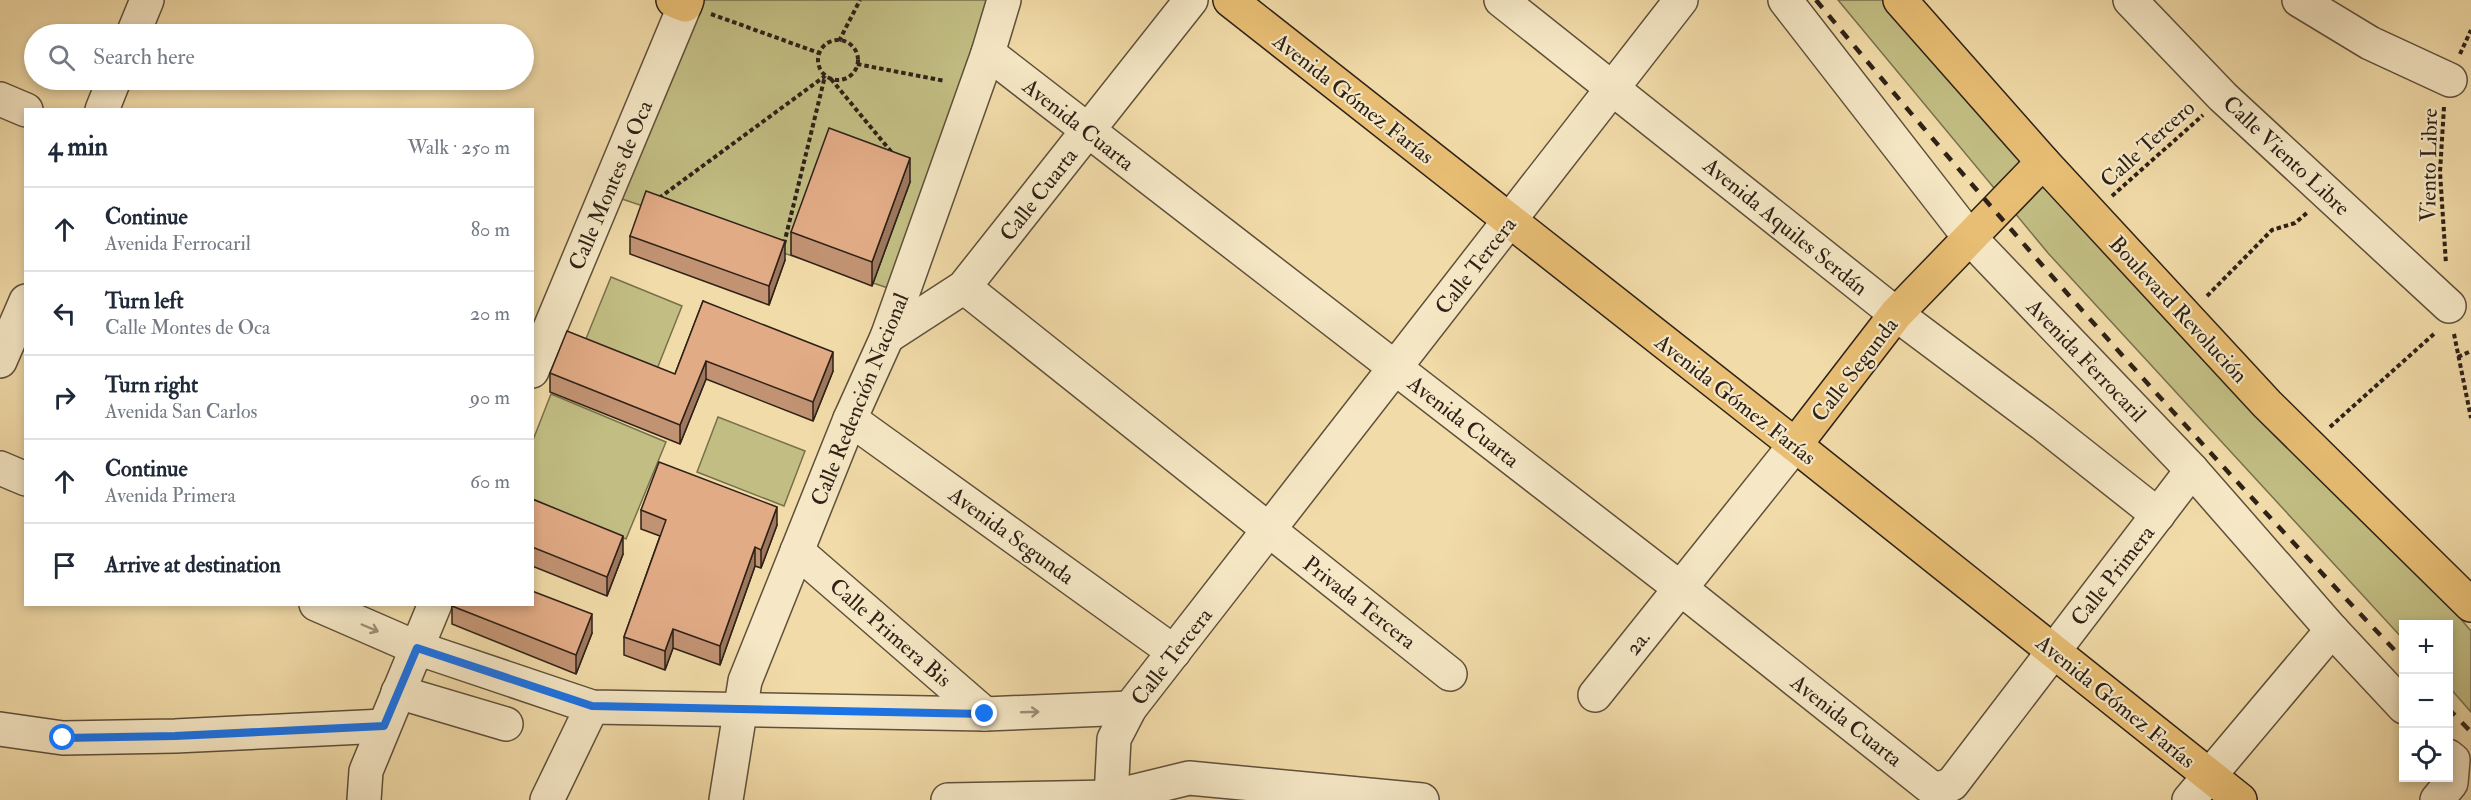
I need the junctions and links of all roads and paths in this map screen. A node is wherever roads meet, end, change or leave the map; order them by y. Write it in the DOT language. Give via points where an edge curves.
graph roads {
  1 [pos="147,0"];
  2 [pos="860,0"];
  3 [pos="1004,0"];
  4 [pos="1191,0"];
  5 [pos="1230,0"];
  6 [pos="1501,0"];
  7 [pos="1681,0"];
  8 [pos="1785,0"];
  9 [pos="1900,0"];
  10 [pos="2130,0"];
  11 [pos="2299,0"];
  12 [pos="681,2"];
  13 [pos="137,24"];
  14 [pos="2471,30"];
  15 [pos="839,41"];
  16 [pos="819,53"];
  17 [pos="988,53"];
  18 [pos="857,64"];
  19 [pos="825,76"];
  20 [pos="831,79"];
  21 [pos="2450,80"];
  22 [pos="945,81"];
  23 [pos="1613,88"];
  24 [pos="110,90"];
  25 [pos="2223,97"];
  26 [pos="0,99"];
  27 [pos="103,108"];
  28 [pos="24,109"];
  29 [pos="1088,130"];
  30 [pos="894,156"];
  31 [pos="2043,162"];
  32 [pos="2329,195"];
  33 [pos="657,200"];
  34 [pos="2092,214"];
  35 [pos="1510,220"];
  36 [pos="1970,238"];
  37 [pos="781,253"];
  38 [pos="964,287"];
  39 [pos="24,306"];
  40 [pos="2450,312"];
  41 [pos="1896,314"];
  42 [pos="2186,317"];
  43 [pos="541,329"];
  44 [pos="887,337"];
  45 [pos="2471,351"];
  46 [pos="2458,357"];
  47 [pos="0,361"];
  48 [pos="534,362"];
  49 [pos="1395,368"];
  50 [pos="2471,418"];
  51 [pos="850,419"];
  52 [pos="1795,445"];
  53 [pos="2309,446"];
  54 [pos="0,468"];
  55 [pos="2192,470"];
  56 [pos="24,478"];
  57 [pos="2158,515"];
  58 [pos="1269,530"];
  59 [pos="797,551"];
  60 [pos="1680,588"];
  61 [pos="2468,598"];
  62 [pos="321,606"];
  63 [pos="434,606"];
  64 [pos="2332,630"];
  65 [pos="417,648"];
  66 [pos="2053,651"];
  67 [pos="1174,652"];
  68 [pos="1450,674"];
  69 [pos="398,692"];
  70 [pos="1595,695"];
  71 [pos="2399,703"];
  72 [pos="592,706"];
  73 [pos="740,708"];
  74 [pos="1130,708"];
  75 [pos="985,714"];
  76 [pos="506,724"];
  77 [pos="384,726"];
  78 [pos="0,729"];
  79 [pos="2451,782"];
  80 [pos="2199,788"];
  81 [pos="1939,789"];
  82 [pos="1111,797"];
  83 [pos="1013,799"];
  84 [pos="364,800"];
  85 [pos="547,800"];
  86 [pos="726,800"];
  87 [pos="948,800"];
  88 [pos="1422,800"];
  89 [pos="2240,800"];
  90 [pos="2437,800"];
  1 -- 13 [label="street"];
  2 -- 15 [label="path"];
  3 -- 17 [label="street, Calle Redención Nacional"];
  4 -- 29 [label="street, Calle Cuarta"];
  5 -- 35 [label="main road, Avenida Gómez Farías"];
  6 -- 23 [label="street, Avenida Aquiles Serdán"];
  7 -- 23 [label="street, Calle Tercera"];
  8 -- 36 [label="street, Avenida Ferrocaril"];
  9 -- 31 [label="main road, Boulevard Revolución"];
  10 -- 25 [label="street, Calle Viento Libre"];
  11 -- 21 [label="street" via="2370,43"];
  12 -- 16 [label="path"];
  12 -- 43 [label="street, Calle Montes de Oca"];
  14 -- 21 [label="path, Viento Libre"];
  15 -- 16 [label="path" via="827,44"];
  15 -- 18 [label="path" via="855,51"];
  16 -- 19 [label="path" via="819,65"];
  17 -- 29 [label="street, Avenida Cuarta"];
  17 -- 44 [label="street, Calle Redención Nacional"];
  18 -- 20 [label="path" via="844,79"];
  18 -- 22 [label="path"];
  19 -- 20 [label="path"];
  19 -- 33 [label="path"];
  19 -- 37 [label="path"];
  20 -- 30 [label="path"];
  21 -- 40 [label="path, Viento Libre" via="2442,115 2440,172"];
  23 -- 35 [label="street, Calle Tercera"];
  23 -- 41 [label="street, Avenida Aquiles Serdán"];
  24 -- 27 [label="street"];
  25 -- 32 [label="street, Calle Viento Libre"];
  25 -- 34 [label="path, Calle Tercero"];
  26 -- 28 [label="street"];
  29 -- 38 [label="street, Calle Cuarta"];
  29 -- 49 [label="street, Avenida Cuarta"];
  31 -- 34 [label="main road, Boulevard Revolución"];
  31 -- 36 [label="main road, Calle Segunda"];
  32 -- 40 [label="street, Calle Viento Libre"];
  32 -- 42 [label="path" via="2295,223 2272,230"];
  34 -- 42 [label="main road, Boulevard Revolución"];
  35 -- 49 [label="street, Calle Tercera"];
  35 -- 52 [label="main road, Avenida Gómez Farías"];
  36 -- 41 [label="main road, Calle Segunda"];
  36 -- 55 [label="street, Avenida Ferrocaril"];
  38 -- 44 [label="street, Calle Cuarta"];
  38 -- 58 [label="street"];
  39 -- 47 [label="street"];
  40 -- 46 [label="path, Viento Libre"];
  40 -- 53 [label="path"];
  41 -- 52 [label="main road, Calle Segunda"];
  41 -- 57 [label="street, Avenida Aquiles Serdán"];
  42 -- 53 [label="main road, Boulevard Revolución"];
  43 -- 48 [label="street, Calle Montes de Oca"];
  44 -- 51 [label="street, Calle Redención Nacional"];
  45 -- 46 [label="path"];
  46 -- 50 [label="path, Viento Libre"];
  49 -- 58 [label="street, Calle Tercera"];
  49 -- 60 [label="street, Avenida Cuarta"];
  51 -- 59 [label="street, Calle Redención Nacional"];
  51 -- 67 [label="street, Avenida Segunda"];
  52 -- 60 [label="street, Calle Segunda"];
  52 -- 66 [label="main road, Avenida Gómez Farías"];
  53 -- 61 [label="main road, Boulevard Revolución"];
  54 -- 56 [label="street"];
  55 -- 57 [label="street, Calle Primera"];
  55 -- 64 [label="street, Avenida Ferrocaril"];
  57 -- 66 [label="street, Calle Primera"];
  58 -- 67 [label="street, Calle Tercera"];
  58 -- 68 [label="street, Privada Tercera"];
  59 -- 73 [label="street, Calle Redención Nacional" via="745,681"];
  59 -- 75 [label="street, Calle Primera Bis"];
  60 -- 70 [label="street, 2a."];
  60 -- 81 [label="street, Avenida Cuarta" via="1929,786"];
  62 -- 65 [label="street, one-way"];
  63 -- 65 [label="street"];
  64 -- 71 [label="street, Avenida Ferrocaril"];
  64 -- 80 [label="street"];
  65 -- 69 [label="street"];
  65 -- 72 [label="street"];
  66 -- 80 [label="main road, Avenida Gómez Farías"];
  66 -- 81 [label="street, Calle Primera" via="1952,784"];
  67 -- 74 [label="street, Calle Tercera"];
  69 -- 76 [label="street"];
  69 -- 77 [label="street"];
  72 -- 73 [label="street"];
  72 -- 85 [label="street"];
  73 -- 75 [label="street"];
  73 -- 86 [label="street, Calle Redención Nacional"];
  75 -- 74 [label="street, one-way"];
  74 -- 82 [label="street, Calle Tercera" via="1114,739"];
  77 -- 78 [label="street" via="63,738"];
  77 -- 84 [label="street" via="366,771"];
  79 -- 90 [label="street"];
  80 -- 89 [label="main road, Avenida Gómez Farías"];
  82 -- 83 [label="street"];
  82 -- 88 [label="street" via="1189,778"];
  83 -- 87 [label="street"];
}
